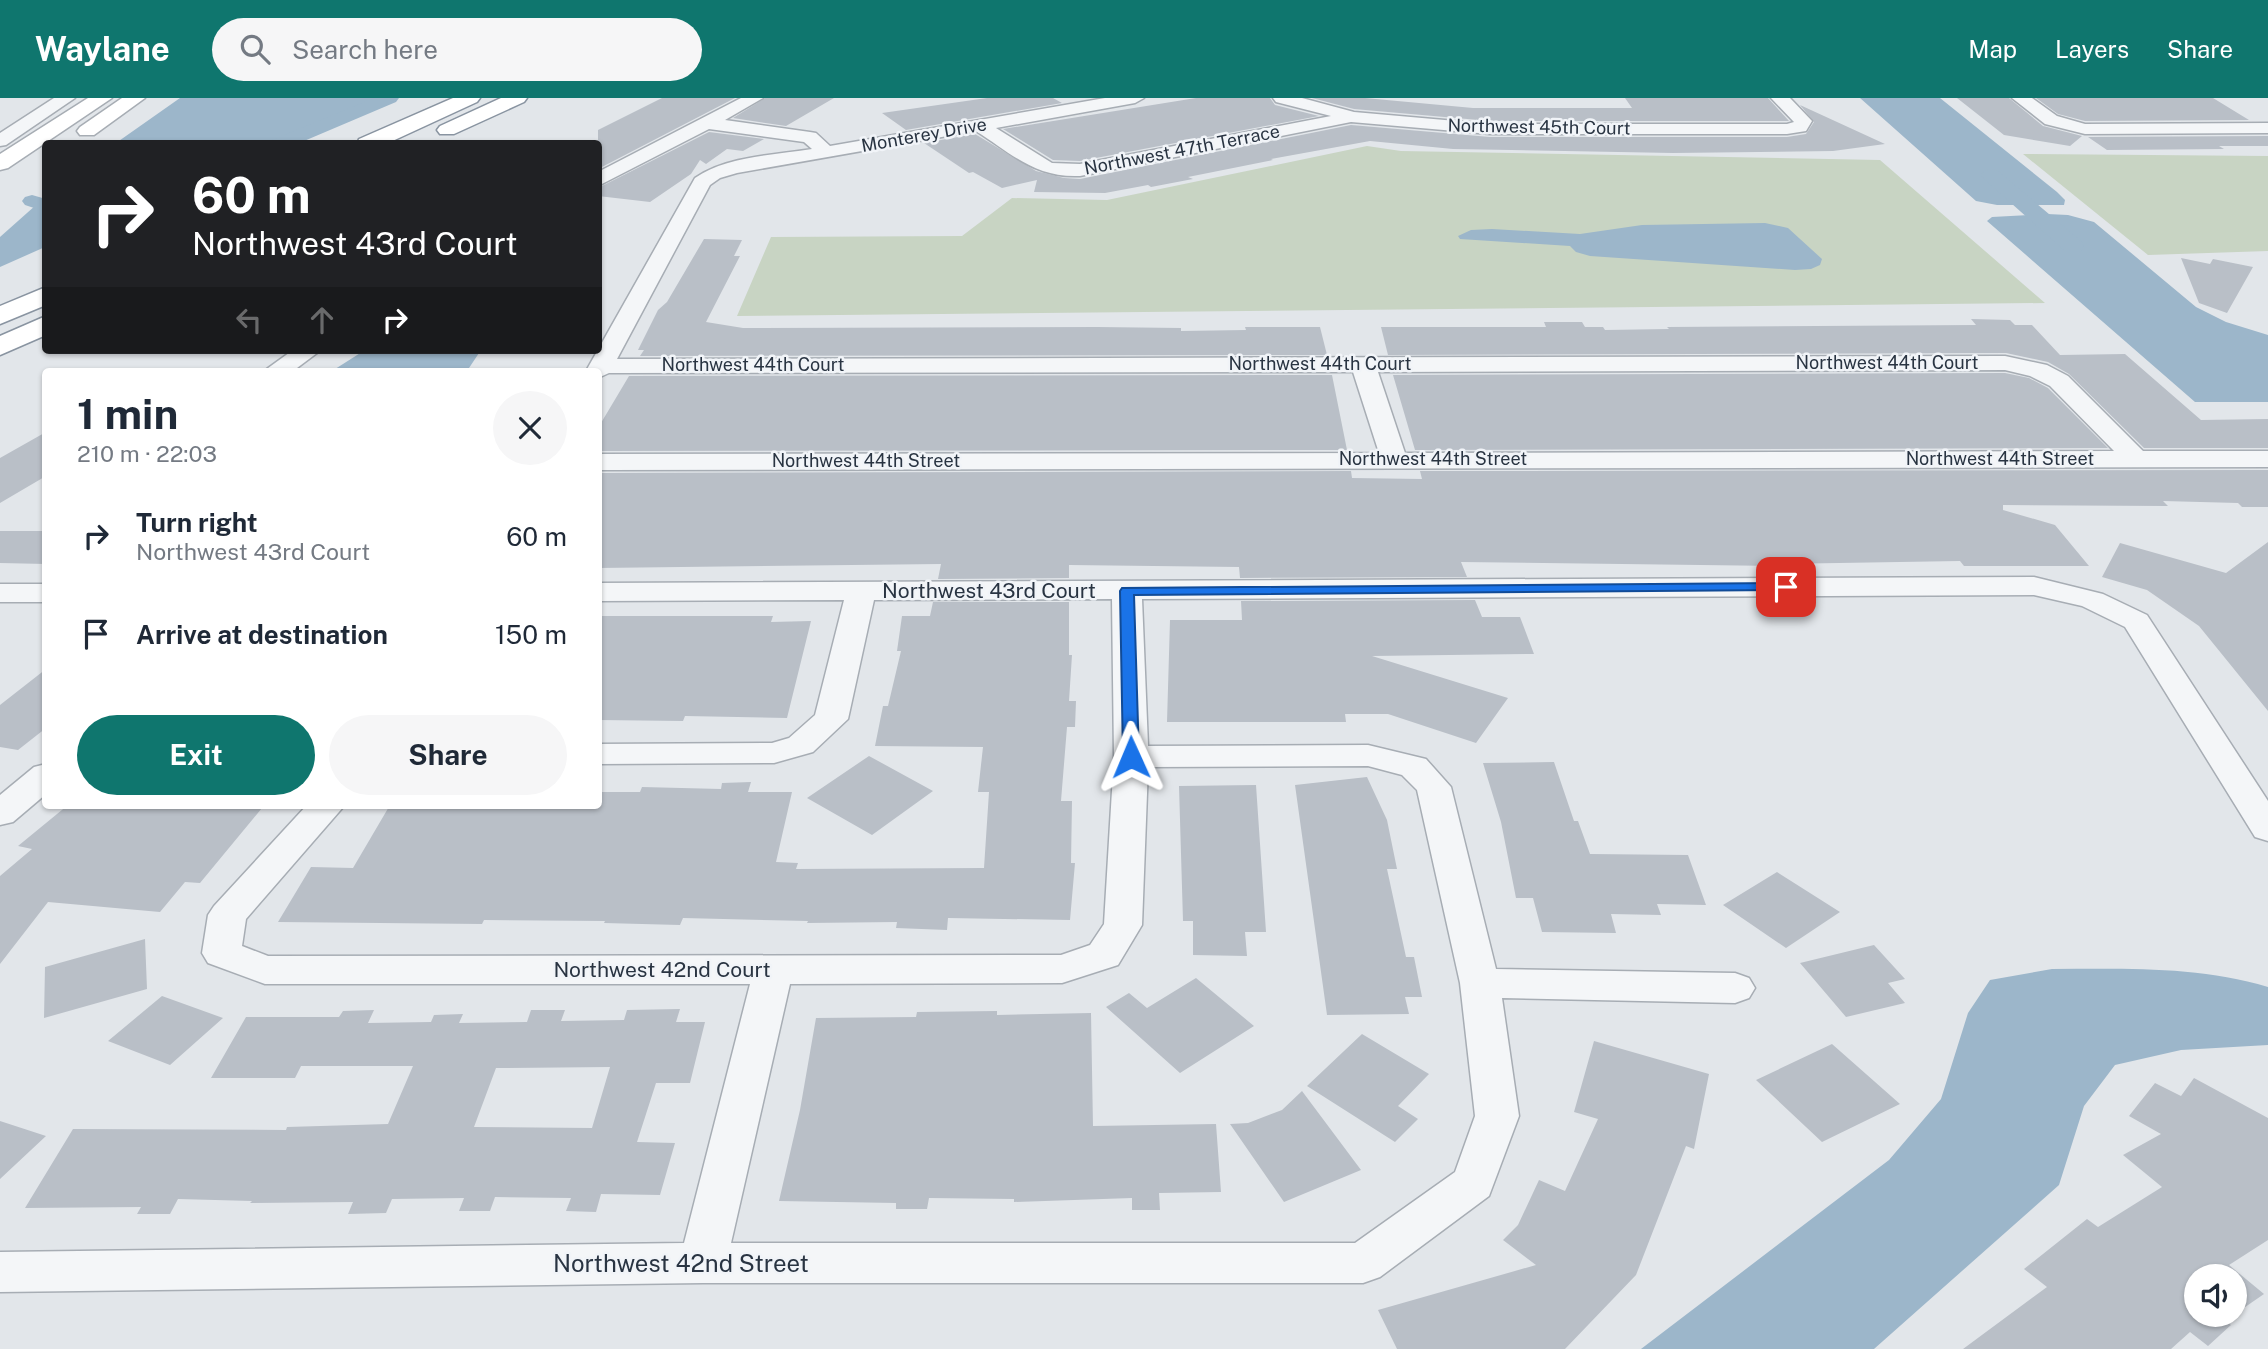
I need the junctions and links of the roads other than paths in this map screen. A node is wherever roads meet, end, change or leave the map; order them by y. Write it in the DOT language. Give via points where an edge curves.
graph roads {
  1 [pos="66,98"];
  2 [pos="102,98"];
  3 [pos="135,98"];
  4 [pos="470,98"];
  5 [pos="517,98"];
  6 [pos="754,98"];
  7 [pos="1135,98"];
  8 [pos="1282,98"];
  9 [pos="1780,98"];
  10 [pos="2021,98"];
  11 [pos="1354,117"];
  12 [pos="706,123"];
  13 [pos="979,125"];
  14 [pos="2268,128"];
  15 [pos="48,140"];
  16 [pos="73,140"];
  17 [pos="376,140"];
  18 [pos="425,140"];
  19 [pos="0,141"];
  20 [pos="42,144"];
  21 [pos="826,152"];
  22 [pos="42,159"];
  23 [pos="6,172"];
  24 [pos="602,178"];
  25 [pos="42,297"];
  26 [pos="0,316"];
  27 [pos="42,326"];
  28 [pos="0,347"];
  29 [pos="303,354"];
  30 [pos="1363,364"];
  31 [pos="281,368"];
  32 [pos="600,368"];
  33 [pos="1394,459"];
  34 [pos="2268,459"];
  35 [pos="2136,460"];
  36 [pos="602,462"];
  37 [pos="1127,591"];
  38 [pos="861,592"];
  39 [pos="0,593"];
  40 [pos="42,593"];
  41 [pos="602,593"];
  42 [pos="602,754"];
  43 [pos="1131,757"];
  44 [pos="42,778"];
  45 [pos="323,809"];
  46 [pos="0,814"];
  47 [pos="2268,829"];
  48 [pos="773,970"];
  49 [pos="1480,983"];
  50 [pos="1735,988"];
  51 [pos="703,1263"];
  52 [pos="0,1272"];
  1 -- 19 [label="street"];
  2 -- 15 [label="main road"];
  3 -- 16 [label="main road"];
  4 -- 17 [label="main road"];
  5 -- 18 [label="main road"];
  6 -- 12 [label="street"];
  7 -- 13 [label="street, Monterey Drive"];
  8 -- 11 [label="street, Northwest 45th Court"];
  9 -- 11 [label="street, Northwest 45th Court" via="1803,121 1800,127 1490,129"];
  10 -- 14 [label="street" via="2051,120 2084,129"];
  11 -- 13 [label="street, Northwest 47th Terrace" via="1061,171 1045,168"];
  12 -- 21 [label="street" via="810,137"];
  12 -- 24 [label="street"];
  13 -- 21 [label="street, Monterey Drive"];
  20 -- 23 [label="main road"];
  21 -- 32 [label="street, Monterey Drive" via="735,168 702,182"];
  22 -- 23 [label="main road"];
  25 -- 26 [label="main road"];
  27 -- 28 [label="main road"];
  29 -- 31 [label="street"];
  30 -- 32 [label="street, Northwest 44th Court"];
  30 -- 33 [label="street"];
  30 -- 35 [label="street, Northwest 44th Court" via="2005,363 2038,370 2059,382"];
  33 -- 35 [label="street, Northwest 44th Street"];
  33 -- 36 [label="street, Northwest 44th Street"];
  34 -- 35 [label="street, Northwest 44th Street"];
  37 -- 38 [label="street, Northwest 43rd Court"];
  37 -- 43 [label="street"];
  37 -- 47 [label="street, Northwest 43rd Court" via="2034,586 2092,600 2136,621"];
  38 -- 41 [label="street, Northwest 43rd Court"];
  38 -- 42 [label="street" via="831,719 802,745 774,753"];
  39 -- 40 [label="street"];
  43 -- 48 [label="street, Northwest 42nd Court" via="1123,925 1104,955 1062,969"];
  43 -- 49 [label="street" via="1368,755 1414,767 1434,787"];
  44 -- 46 [label="street"];
  45 -- 48 [label="street, Northwest 42nd Court" via="228,915 222,953 265,970"];
  48 -- 51 [label="street"];
  49 -- 50 [label="street"];
  49 -- 51 [label="street, Northwest 42nd Street" via="1497,1116 1473,1183 1363,1263"];
  51 -- 52 [label="street, Northwest 42nd Street"];
}
